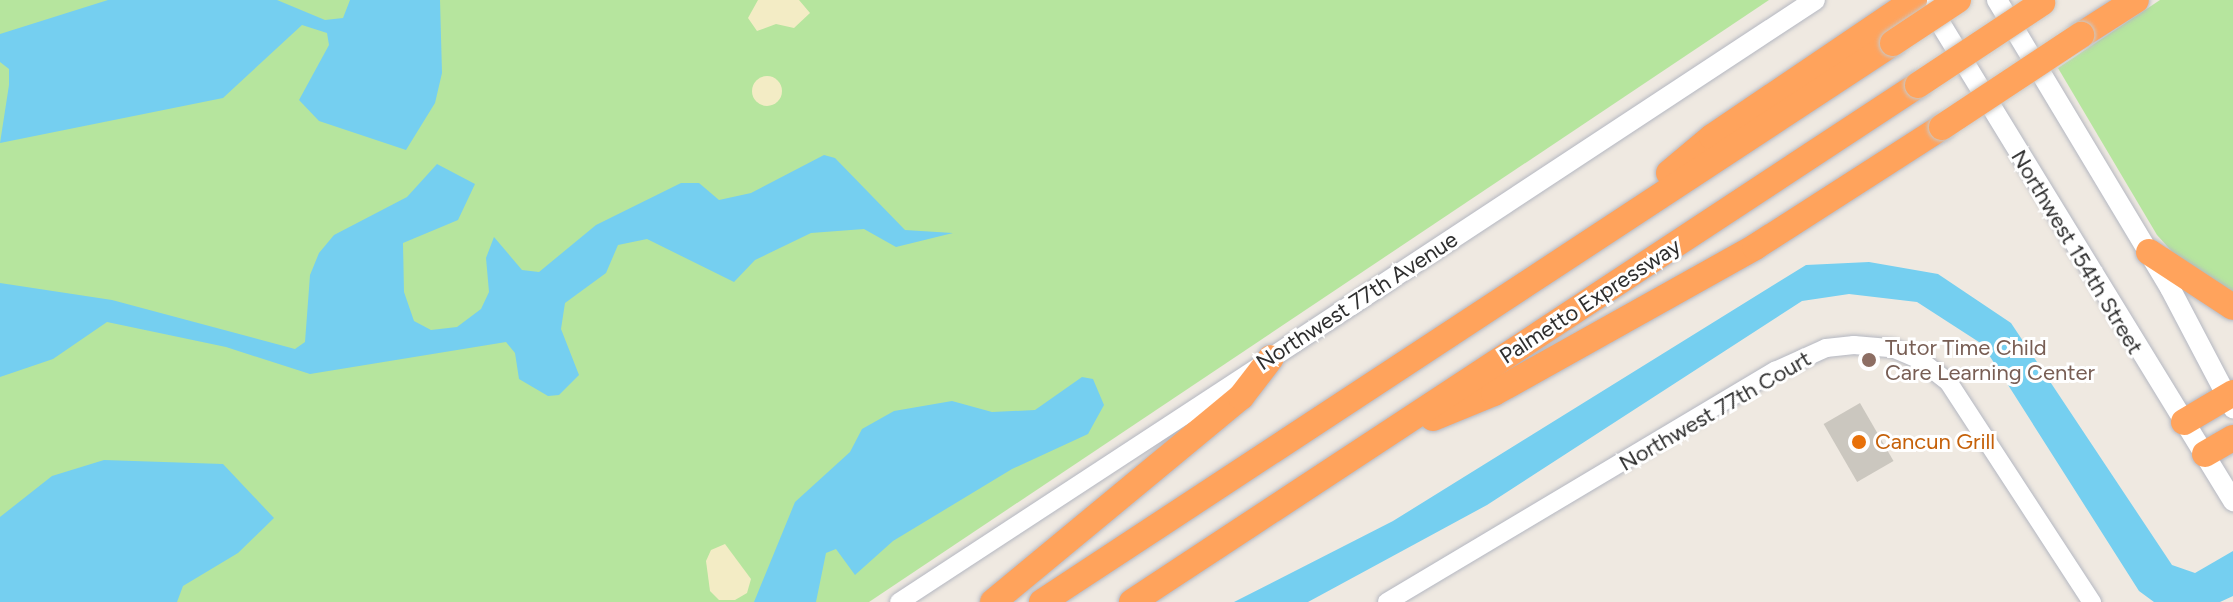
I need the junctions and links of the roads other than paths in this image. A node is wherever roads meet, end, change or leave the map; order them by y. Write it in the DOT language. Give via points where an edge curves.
graph roads {
  1 [pos="1815,0"];
  2 [pos="1914,0"];
  3 [pos="1926,0"];
  4 [pos="1958,0"];
  5 [pos="1997,0"];
  6 [pos="2136,0"];
  7 [pos="2045,2"];
  8 [pos="1886,33"];
  9 [pos="2149,252"];
  10 [pos="2233,307"];
  11 [pos="1271,358"];
  12 [pos="2231,399"];
  13 [pos="2184,422"];
  14 [pos="2233,438"];
  15 [pos="1374,443"];
  16 [pos="2205,454"];
  17 [pos="2233,501"];
  18 [pos="899,602"];
  19 [pos="993,602"];
  20 [pos="1042,602"];
  21 [pos="1132,602"];
  22 [pos="1387,602"];
  23 [pos="2092,602"];
  1 -- 11 [label="main road, Northwest 77th Avenue"];
  2 -- 8 [label="highway"];
  3 -- 13 [label="main road, Northwest 154th Street"];
  4 -- 8 [label="highway, bridge"];
  5 -- 9 [label="main road"];
  6 -- 15 [label="highway, bridge" via="1755,247 1494,393"];
  7 -- 15 [label="highway, Palmetto Expressway, bridge"];
  8 -- 20 [label="highway" via="1581,248"];
  9 -- 10 [label="highway"];
  9 -- 12 [label="main road"];
  11 -- 18 [label="street, Northwest 77th Avenue"];
  11 -- 19 [label="highway" via="1241,397"];
  12 -- 13 [label="highway"];
  13 -- 16 [label="main road, Northwest 154th Street"];
  14 -- 16 [label="highway"];
  15 -- 21 [label="highway, Palmetto Expressway"];
  16 -- 17 [label="main road, Northwest 154th Street"];
  22 -- 23 [label="street, Northwest 77th Court" via="1775,371 1826,348 1854,345 1892,348 1920,360 1949,383"];
}
